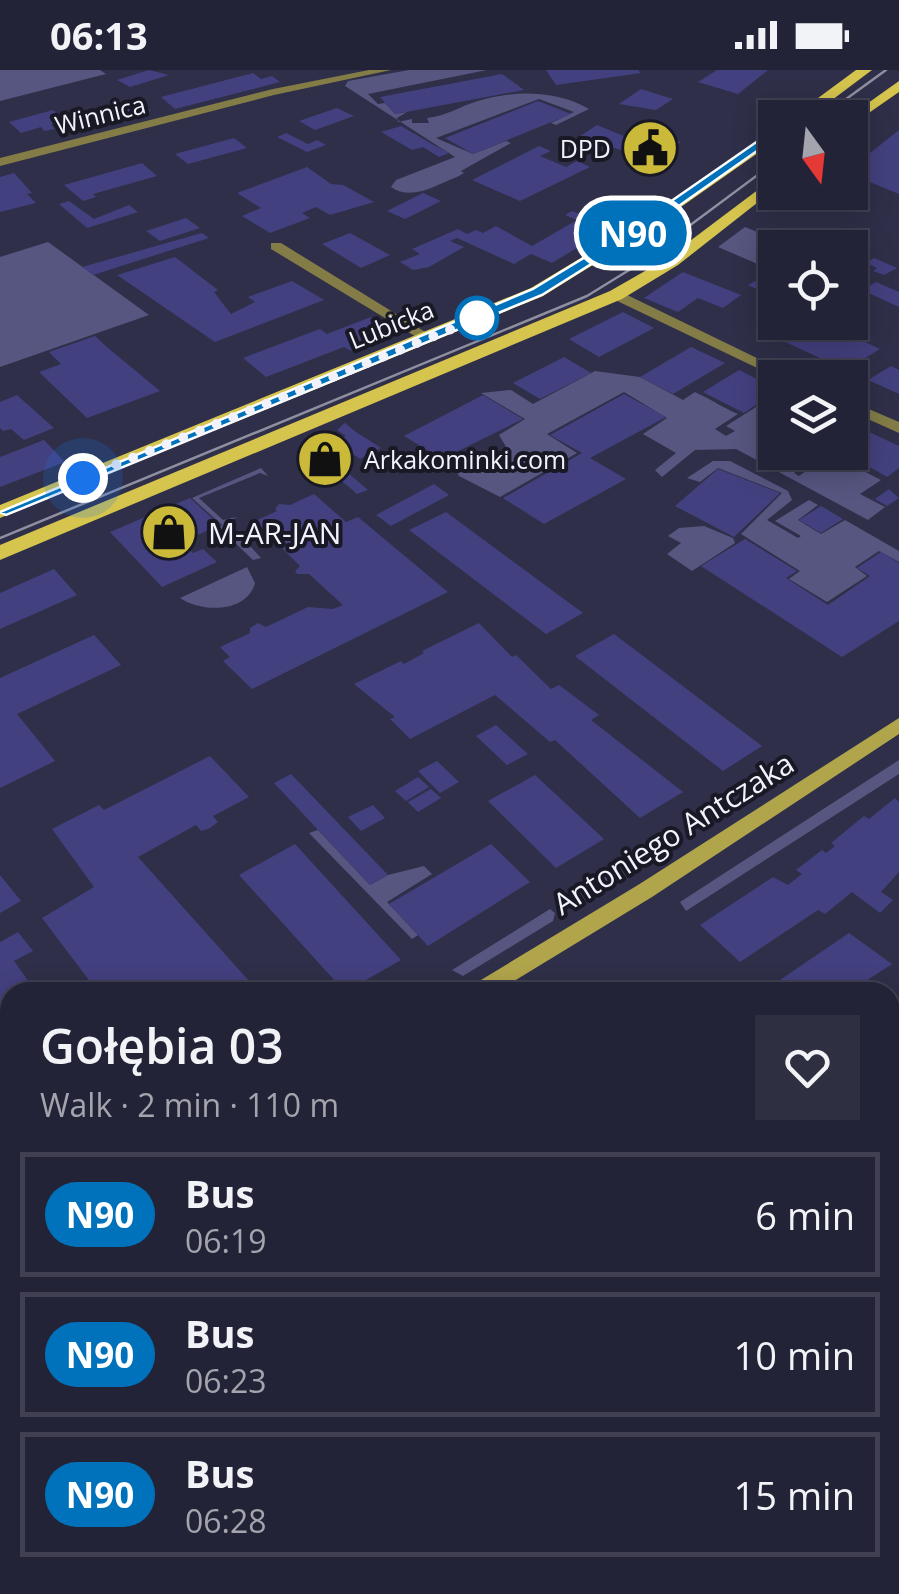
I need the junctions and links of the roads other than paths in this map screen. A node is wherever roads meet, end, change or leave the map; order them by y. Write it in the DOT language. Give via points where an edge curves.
graph roads {
  1 [pos="386,70"];
  2 [pos="865,70"];
  3 [pos="899,85"];
  4 [pos="823,100"];
  5 [pos="868,108"];
  6 [pos="758,146"];
  7 [pos="0,162"];
  8 [pos="758,195"];
  9 [pos="276,246"];
  10 [pos="616,295"];
  11 [pos="428,338"];
  12 [pos="758,362"];
  13 [pos="868,413"];
  14 [pos="899,428"];
  15 [pos="0,512"];
  16 [pos="0,553"];
  17 [pos="899,725"];
  18 [pos="496,982"];
  1 -- 7 [label="street, Winnica" via="272,92"];
  2 -- 4 [label="main road"];
  3 -- 5 [label="main road"];
  6 -- 11 [label="main road, Lubicka" via="563,278"];
  8 -- 10 [label="main road" via="672,262"];
  9 -- 11 [label="street"];
  10 -- 12 [label="street"];
  10 -- 16 [label="main road"];
  11 -- 15 [label="main road, Lubicka"];
  13 -- 14 [label="street"];
  17 -- 18 [label="street, Antoniego Antczaka"];
}
